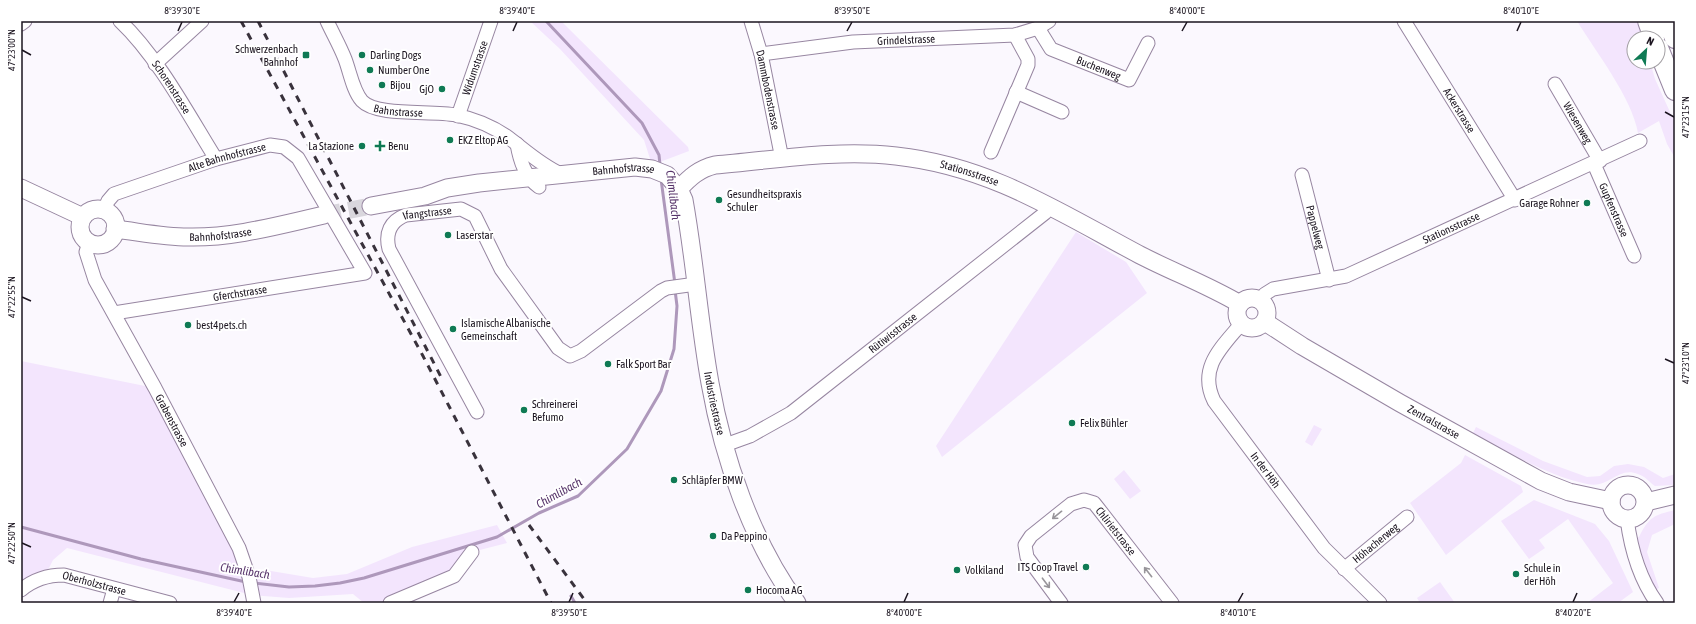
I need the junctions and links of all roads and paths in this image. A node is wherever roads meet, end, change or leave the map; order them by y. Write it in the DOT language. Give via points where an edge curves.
graph roads {
  1 [pos="25,21"];
  2 [pos="120,21"];
  3 [pos="202,21"];
  4 [pos="327,21"];
  5 [pos="491,21"];
  6 [pos="751,21"];
  7 [pos="1050,21"];
  8 [pos="1404,21"];
  9 [pos="1668,21"];
  10 [pos="21,24"];
  11 [pos="1038,28"];
  12 [pos="1015,34"];
  13 [pos="1675,38"];
  14 [pos="1148,43"];
  15 [pos="761,54"];
  16 [pos="155,64"];
  17 [pos="1666,68"];
  18 [pos="1555,84"];
  19 [pos="1675,90"];
  20 [pos="1016,92"];
  21 [pos="1062,112"];
  22 [pos="458,116"];
  23 [pos="1640,142"];
  24 [pos="991,152"];
  25 [pos="216,159"];
  26 [pos="526,159"];
  27 [pos="782,159"];
  28 [pos="1597,162"];
  29 [pos="561,174"];
  30 [pos="1302,175"];
  31 [pos="664,180"];
  32 [pos="500,181"];
  33 [pos="531,185"];
  34 [pos="21,188"];
  35 [pos="425,196"];
  36 [pos="1515,200"];
  37 [pos="371,206"];
  38 [pos="1050,206"];
  39 [pos="104,210"];
  40 [pos="324,216"];
  41 [pos="83,217"];
  42 [pos="116,229"];
  43 [pos="89,242"];
  44 [pos="1634,256"];
  45 [pos="365,273"];
  46 [pos="1328,280"];
  47 [pos="690,285"];
  48 [pos="1260,300"];
  49 [pos="1240,304"];
  50 [pos="114,313"];
  51 [pos="1265,322"];
  52 [pos="1242,324"];
  53 [pos="477,412"];
  54 [pos="725,445"];
  55 [pos="1675,495"];
  56 [pos="1611,501"];
  57 [pos="1646,502"];
  58 [pos="1407,517"];
  59 [pos="1627,519"];
  60 [pos="472,552"];
  61 [pos="1344,569"];
  62 [pos="114,589"];
  63 [pos="21,590"];
  64 [pos="253,599"];
  65 [pos="110,603"];
  66 [pos="170,603"];
  67 [pos="390,603"];
  68 [pos="797,603"];
  69 [pos="1061,603"];
  70 [pos="1172,603"];
  71 [pos="1380,603"];
  72 [pos="1657,603"];
  1 -- 10 [label="street"];
  2 -- 16 [label="street, Schorenstrasse" via="131,31"];
  3 -- 16 [label="street"];
  4 -- 22 [label="street, Bahnstrasse" via="358,95 368,106 386,111 420,111"];
  5 -- 22 [label="street, Widumstrasse"];
  6 -- 15 [label="street, Dammbodenstrasse"];
  7 -- 11 [label="street, Grindelstrasse"];
  8 -- 36 [label="street, Ackerstrasse"];
  9 -- 13 [label="highway"];
  11 -- 12 [label="street, Grindelstrasse"];
  11 -- 14 [label="street, Buchenweg" via="1051,49 1129,80"];
  12 -- 15 [label="street, Grindelstrasse" via="853,42"];
  12 -- 20 [label="street" via="1028,59 1028,65"];
  15 -- 27 [label="street, Dammbodenstrasse"];
  16 -- 25 [label="street, Schorenstrasse"];
  17 -- 19 [label="highway"];
  18 -- 28 [label="street, Wiesenweg"];
  20 -- 21 [label="street"];
  20 -- 24 [label="street"];
  22 -- 26 [label="street, Bahnstrasse" via="486,125 517,144"];
  23 -- 28 [label="street, Stationsstrasse"];
  25 -- 39 [label="street, Alte Bahnhofstrasse" via="114,194"];
  25 -- 45 [label="street, Alte Bahnhofstrasse" via="270,145 284,147 298,158"];
  26 -- 29 [label="street, Bahnstrasse"];
  26 -- 32 [label="street"];
  26 -- 33 [label="street" via="535,165"];
  27 -- 31 [label="main road, Stationsstrasse" via="715,165 702,168 692,175"];
  27 -- 38 [label="main road, Stationsstrasse" via="850,153 911,158 982,175"];
  28 -- 36 [label="street, Stationsstrasse"];
  28 -- 44 [label="street, Gupfenstrasse"];
  29 -- 31 [label="main road, Bahnhofstrasse" via="634,167"];
  29 -- 33 [label="main road, Bahnhofstrasse"];
  30 -- 46 [label="street, Pappelweg"];
  31 -- 33 [label="main road, Bahnhofstrasse" via="627,179"];
  31 -- 47 [label="main road, Industriestrasse" via="685,205"];
  32 -- 33 [label="main road, Bahnhofstrasse"];
  32 -- 35 [label="main road, Bahnhofstrasse" via="447,188"];
  33 -- 35 [label="main road, Bahnhofstrasse" via="448,196"];
  34 -- 41 [label="main road"];
  35 -- 37 [label="main road, Bahnhofstrasse"];
  36 -- 46 [label="street, Stationsstrasse" via="1346,276"];
  38 -- 49 [label="main road, Stationsstrasse" via="1142,256"];
  38 -- 54 [label="street, Rütiwisstrasse" via="1045,213 792,413 750,436"];
  39 -- 41 [label="main road" via="94,209"];
  39 -- 42 [label="main road" via="112,216"];
  40 -- 42 [label="main road, Bahnhofstrasse" via="214,236 174,236"];
  41 -- 43 [label="main road" via="80,228"];
  42 -- 43 [label="main road" via="111,238 103,243"];
  43 -- 50 [label="street, Grabenstrasse" via="86,252 89,265"];
  45 -- 50 [label="street, Gferchstrasse"];
  46 -- 48 [label="street, Stationsstrasse" via="1273,289"];
  47 -- 53 [label="street, Ifangstrasse" via="667,288 581,351 570,356 558,348 501,269 476,216 461,209 406,214 399,217 387,234 389,249"];
  47 -- 54 [label="main road, Industriestrasse"];
  48 -- 49 [label="main road" via="1252,298"];
  48 -- 51 [label="main road" via="1267,310"];
  49 -- 52 [label="main road" via="1238,316"];
  50 -- 64 [label="street, Grabenstrasse" via="239,548"];
  51 -- 52 [label="main road" via="1251,329"];
  51 -- 56 [label="main road, Zentralstrasse" via="1400,403 1541,481 1569,492"];
  52 -- 61 [label="street, In der Höh" via="1213,361 1208,373 1209,392 1218,408 1324,548"];
  54 -- 68 [label="main road, Industriestrasse" via="755,530"];
  55 -- 57 [label="main road"];
  56 -- 57 [label="main road" via="1616,489 1629,484 1641,489"];
  56 -- 59 [label="main road" via="1613,511"];
  57 -- 59 [label="main road" via="1642,512"];
  58 -- 61 [label="street, Höhacherweg"];
  59 -- 72 [label="street" via="1637,568"];
  60 -- 67 [label="street" via="454,576"];
  61 -- 71 [label="street, In der Höh"];
  62 -- 63 [label="street, Oberholzstrasse" via="64,575 48,574"];
  62 -- 65 [label="street"];
  62 -- 66 [label="street, Oberholzstrasse"];
  70 -- 69 [label="street, Chlirietstrasse, one-way" via="1098,508 1088,501 1076,501 1071,504 1031,536 1026,545 1026,557"];
}
